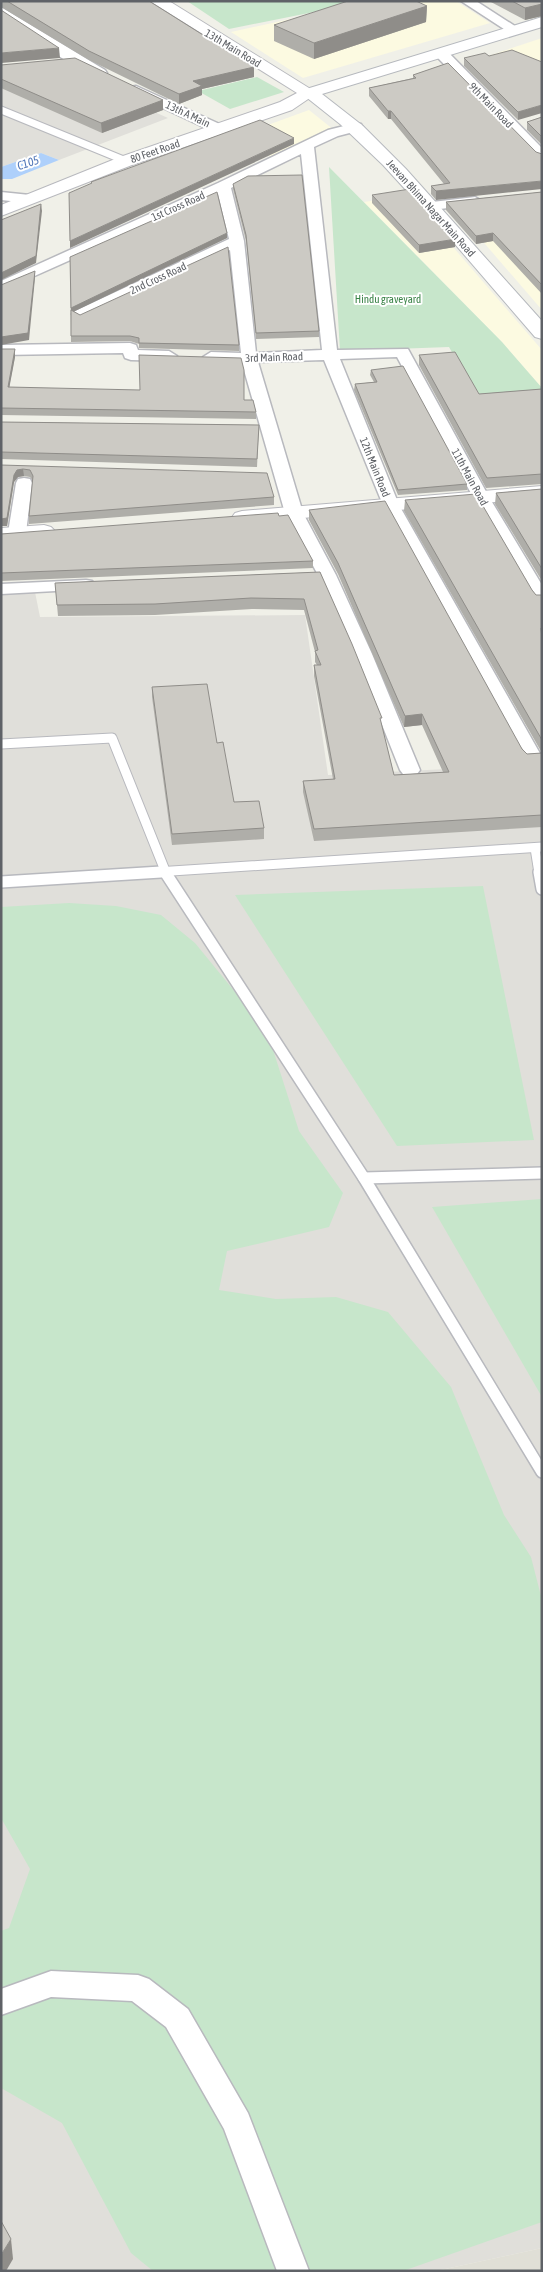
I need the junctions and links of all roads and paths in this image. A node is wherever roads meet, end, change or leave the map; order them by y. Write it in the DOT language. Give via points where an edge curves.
graph roads {
  1 [pos="158,1"];
  2 [pos="467,1"];
  3 [pos="1,11"];
  4 [pos="542,22"];
  5 [pos="515,30"];
  6 [pos="441,53"];
  7 [pos="79,62"];
  8 [pos="60,64"];
  9 [pos="109,77"];
  10 [pos="126,85"];
  11 [pos="309,93"];
  12 [pos="1,110"];
  13 [pos="532,121"];
  14 [pos="213,126"];
  15 [pos="356,127"];
  16 [pos="514,128"];
  17 [pos="307,145"];
  18 [pos="542,156"];
  19 [pos="119,158"];
  20 [pos="223,186"];
  21 [pos="2,200"];
  22 [pos="487,200"];
  23 [pos="432,206"];
  24 [pos="237,241"];
  25 [pos="1,287"];
  26 [pos="80,314"];
  27 [pos="542,333"];
  28 [pos="1,350"];
  29 [pos="402,352"];
  30 [pos="330,355"];
  31 [pos="180,356"];
  32 [pos="200,357"];
  33 [pos="249,358"];
  34 [pos="250,426"];
  35 [pos="270,426"];
  36 [pos="264,473"];
  37 [pos="283,474"];
  38 [pos="24,483"];
  39 [pos="542,492"];
  40 [pos="481,497"];
  41 [pos="391,505"];
  42 [pos="294,513"];
  43 [pos="225,518"];
  44 [pos="66,530"];
  45 [pos="9,534"];
  46 [pos="327,575"];
  47 [pos="307,576"];
  48 [pos="100,585"];
  49 [pos="1,589"];
  50 [pos="542,600"];
  51 [pos="1,744"];
  52 [pos="533,759"];
  53 [pos="410,770"];
  54 [pos="539,847"];
  55 [pos="165,871"];
  56 [pos="1,882"];
  57 [pos="542,889"];
  58 [pos="542,1173"];
  59 [pos="364,1178"];
  60 [pos="542,1472"];
  61 [pos="1,2002"];
  62 [pos="293,2271"];
  1 -- 11 [label="street, 13th Main Road"];
  2 -- 5 [label="street"];
  3 -- 7 [label="street"];
  4 -- 5 [label="street, 80 Feet Road"];
  5 -- 6 [label="street, 80 Feet Road"];
  6 -- 11 [label="street, 80 Feet Road"];
  6 -- 16 [label="street, 9th Main Road"];
  7 -- 8 [label="street"];
  7 -- 9 [label="street"];
  10 -- 14 [label="street, 13th A Main"];
  11 -- 14 [label="street, 80 Feet Road" via="286,106"];
  11 -- 15 [label="street, Jeevan Bhima Nagar Main Road"];
  12 -- 19 [label="lane"];
  13 -- 16 [label="street"];
  14 -- 19 [label="street, 80 Feet Road"];
  15 -- 17 [label="street, 1st Cross Road"];
  15 -- 23 [label="street, Jeevan Bhima Nagar Main Road"];
  16 -- 18 [label="street, 9th Main Road"];
  17 -- 20 [label="street, 1st Cross Road"];
  17 -- 30 [label="street, 12th Main Road"];
  19 -- 21 [label="street, 80 Feet Road"];
  19 -- 21 [label="street, 80 Feet Road" via="30,199"];
  20 -- 24 [label="street"];
  20 -- 25 [label="street, 1st Cross Road"];
  22 -- 23 [label="street"];
  23 -- 27 [label="street, Jeevan Bhima Nagar Main Road"];
  24 -- 26 [label="street, 2nd Cross Road"];
  24 -- 33 [label="street"];
  28 -- 31 [label="street" via="130,348 131,355"];
  29 -- 30 [label="street, 3rd Main Road"];
  29 -- 40 [label="street, 11th Main Road"];
  30 -- 33 [label="street, 3rd Main Road"];
  30 -- 41 [label="street, 12th Main Road"];
  32 -- 33 [label="street, 3rd Main Road"];
  33 -- 35 [label="street"];
  34 -- 35 [label="street"];
  35 -- 37 [label="street"];
  36 -- 37 [label="street"];
  37 -- 42 [label="street"];
  38 -- 45 [label="street"];
  39 -- 40 [label="street"];
  40 -- 41 [label="street"];
  40 -- 50 [label="street, 11th Main Road"];
  41 -- 42 [label="street"];
  41 -- 52 [label="street, 12th Main Road"];
  42 -- 43 [label="street"];
  42 -- 46 [label="street"];
  44 -- 45 [label="street"];
  46 -- 47 [label="street"];
  46 -- 53 [label="street"];
  48 -- 49 [label="street"];
  51 -- 55 [label="lane" via="112,738"];
  54 -- 55 [label="lane"];
  54 -- 57 [label="lane"];
  55 -- 56 [label="lane"];
  55 -- 59 [label="lane"];
  58 -- 59 [label="lane"];
  59 -- 60 [label="lane"];
  61 -- 62 [label="street" via="51,1984 138,1988 177,2018 237,2123"];
}
